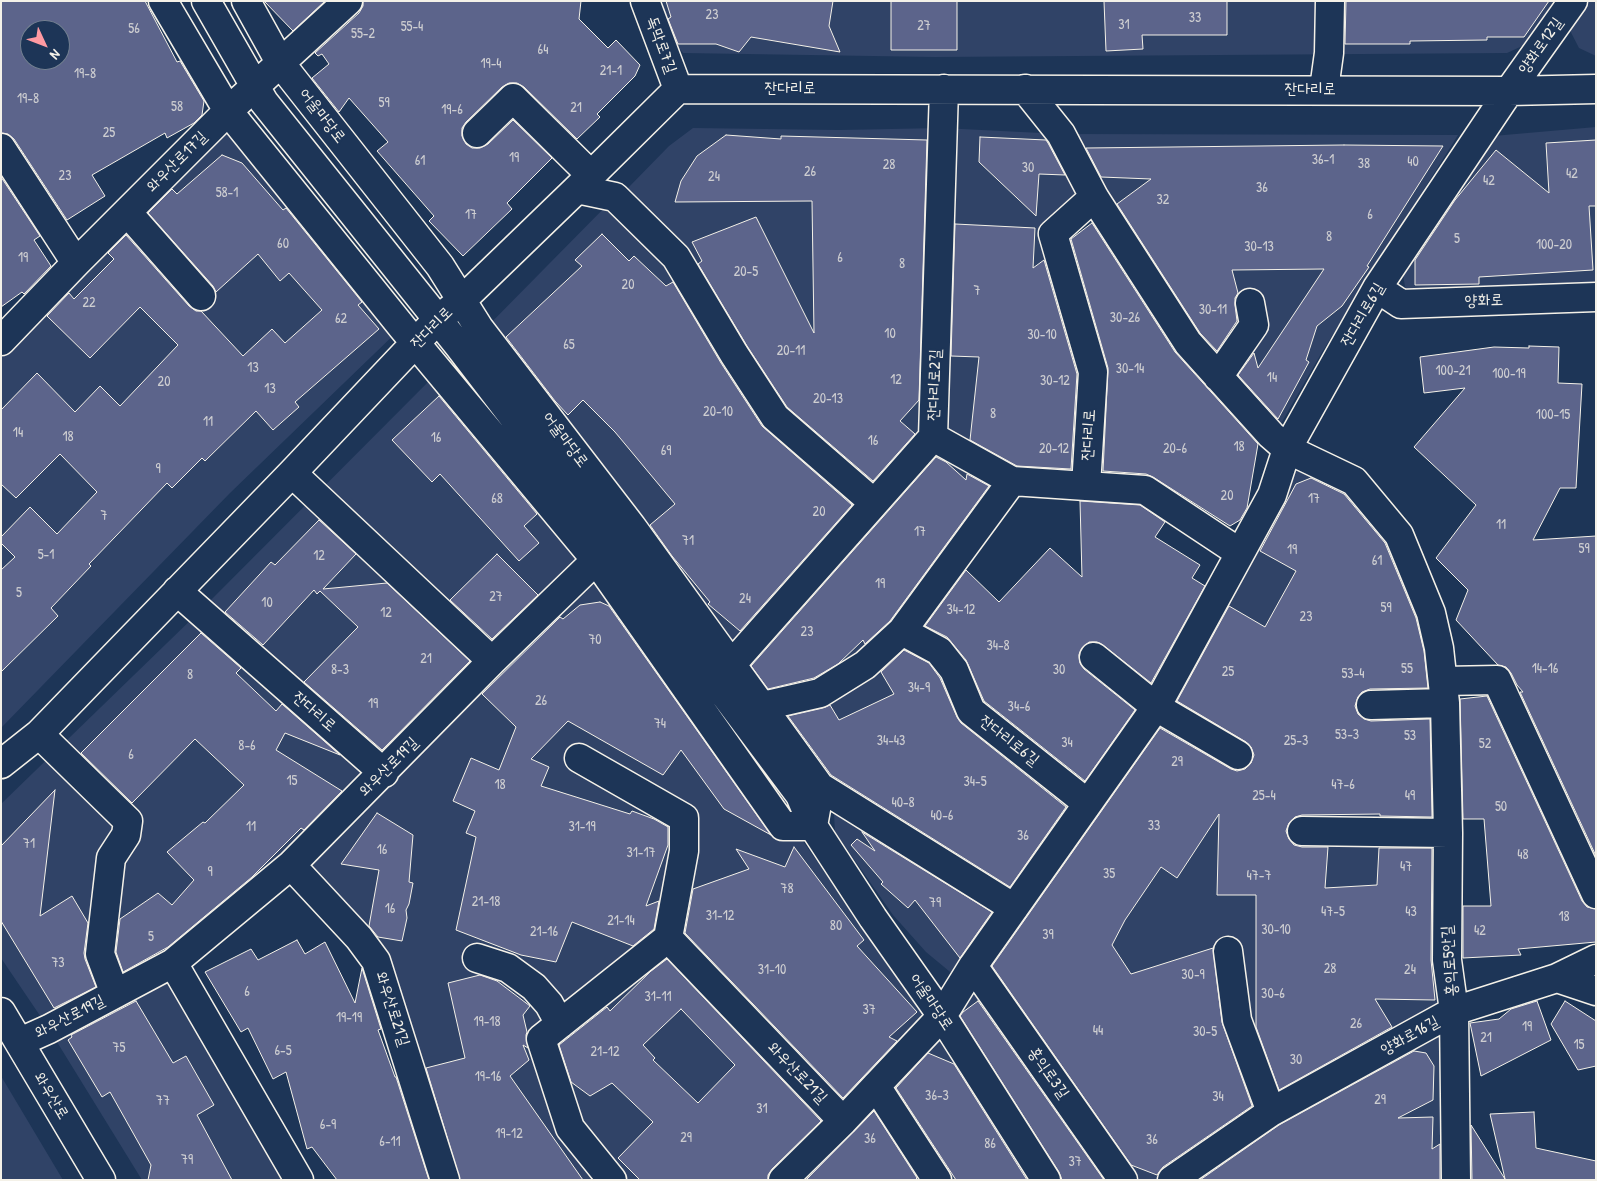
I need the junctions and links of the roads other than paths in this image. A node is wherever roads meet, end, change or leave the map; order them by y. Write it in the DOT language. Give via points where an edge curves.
graph roads {
  1 [pos="163,1"];
  2 [pos="206,1"];
  3 [pos="246,1"];
  4 [pos="348,1"];
  5 [pos="645,1"];
  6 [pos="1330,1"];
  7 [pos="1573,1"];
  8 [pos="281,64"];
  9 [pos="255,87"];
  10 [pos="678,89"];
  11 [pos="944,89"];
  12 [pos="1025,89"];
  13 [pos="1324,90"];
  14 [pos="1596,90"];
  15 [pos="1510,91"];
  16 [pos="228,111"];
  17 [pos="477,134"];
  18 [pos="1,148"];
  19 [pos="584,182"];
  20 [pos="1094,197"];
  21 [pos="127,212"];
  22 [pos="76,263"];
  23 [pos="1377,288"];
  24 [pos="201,296"];
  25 [pos="1596,297"];
  26 [pos="461,300"];
  27 [pos="1250,303"];
  28 [pos="437,320"];
  29 [pos="1,341"];
  30 [pos="417,343"];
  31 [pos="1218,377"];
  32 [pos="933,437"];
  33 [pos="1287,449"];
  34 [pos="292,473"];
  35 [pos="1012,481"];
  36 [pos="1086,486"];
  37 [pos="874,503"];
  38 [pos="1240,553"];
  39 [pos="596,560"];
  40 [pos="177,591"];
  41 [pos="902,631"];
  42 [pos="1094,657"];
  43 [pos="492,661"];
  44 [pos="731,665"];
  45 [pos="1444,692"];
  46 [pos="1371,705"];
  47 [pos="763,706"];
  48 [pos="1156,707"];
  49 [pos="39,734"];
  50 [pos="1238,755"];
  51 [pos="579,758"];
  52 [pos="1,764"];
  53 [pos="384,773"];
  54 [pos="820,787"];
  55 [pos="1087,803"];
  56 [pos="813,826"];
  57 [pos="1302,831"];
  58 [pos="1448,833"];
  59 [pos="291,865"];
  60 [pos="1596,894"];
  61 [pos="1014,908"];
  62 [pos="668,938"];
  63 [pos="1228,951"];
  64 [pos="477,958"];
  65 [pos="1596,959"];
  66 [pos="173,963"];
  67 [pos="973,966"];
  68 [pos="1557,978"];
  69 [pos="1596,991"];
  70 [pos="115,994"];
  71 [pos="1454,1011"];
  72 [pos="1,1012"];
  73 [pos="942,1016"];
  74 [pos="560,1024"];
  75 [pos="20,1042"];
  76 [pos="876,1086"];
  77 [pos="1271,1112"];
  78 [pos="843,1121"];
  79 [pos="101,1180"];
  80 [pos="299,1180"];
  81 [pos="445,1180"];
  82 [pos="612,1180"];
  83 [pos="783,1180"];
  84 [pos="937,1180"];
  85 [pos="1046,1180"];
  86 [pos="1123,1180"];
  87 [pos="1172,1180"];
  88 [pos="1456,1180"];
  1 -- 16 [label="street"];
  2 -- 9 [label="street, 어울마당로"];
  3 -- 8 [label="street, 어울마당로"];
  4 -- 8 [label="street"];
  5 -- 10 [label="street, 독막로7길"];
  6 -- 13 [label="street"];
  7 -- 15 [label="street, 양화로12길"];
  8 -- 9 [label="street"];
  8 -- 26 [label="street, 어울마당로" via="440,266"];
  9 -- 16 [label="street"];
  9 -- 28 [label="street, 어울마당로"];
  10 -- 11 [label="street, 잔다리로"];
  10 -- 19 [label="street, 잔다리로"];
  11 -- 12 [label="street, 잔다리로"];
  11 -- 32 [label="street, 잔다리로2길"];
  12 -- 13 [label="street, 잔다리로"];
  12 -- 20 [label="street" via="1060,134"];
  13 -- 15 [label="street, 잔다리로"];
  14 -- 15 [label="street, 잔다리로"];
  15 -- 23 [label="street, 잔다리로6길"];
  16 -- 21 [label="street, 와우산로17길"];
  16 -- 30 [label="street"];
  17 -- 19 [label="street" via="513,98"];
  18 -- 22 [label="street"];
  19 -- 26 [label="street, 잔다리로"];
  19 -- 37 [label="street" via="615,197 676,257 775,417"];
  20 -- 31 [label="street" via="1188,343"];
  20 -- 36 [label="street, 잔다리로" via="1053,234 1093,372"];
  21 -- 22 [label="street, 와우산로17길"];
  21 -- 24 [label="street"];
  22 -- 29 [label="street, 와우산로17길"];
  23 -- 25 [label="street, 양화로" via="1401,304"];
  23 -- 33 [label="street, 잔다리로6길"];
  26 -- 28 [label="street, 잔다리로"];
  26 -- 44 [label="street, 어울마당로"];
  27 -- 31 [label="street" via="1254,325"];
  28 -- 30 [label="street, 잔다리로"];
  28 -- 56 [label="street, 어울마당로" via="800,795"];
  30 -- 34 [label="street, 잔다리로"];
  30 -- 39 [label="street"];
  31 -- 33 [label="street" via="1271,436"];
  32 -- 35 [label="street"];
  32 -- 37 [label="street, 잔다리로2길"];
  33 -- 38 [label="street, 잔다리로6길" via="1272,495"];
  33 -- 45 [label="street, 홍익로5안길" via="1354,481 1400,535 1431,612"];
  34 -- 40 [label="street, 잔다리로"];
  34 -- 43 [label="street"];
  35 -- 36 [label="street"];
  35 -- 41 [label="street"];
  36 -- 38 [label="street" via="1145,490"];
  37 -- 44 [label="street, 잔다리로2길"];
  38 -- 48 [label="street, 잔다리로6길"];
  39 -- 43 [label="street, 와우산로19길"];
  39 -- 56 [label="street" via="783,826"];
  40 -- 49 [label="street, 잔다리로"];
  40 -- 53 [label="street, 잔다리로"];
  41 -- 47 [label="street" via="865,665 820,693"];
  41 -- 55 [label="street, 잔다리로6길" via="939,651 954,670 971,711"];
  42 -- 48 [label="street"];
  43 -- 53 [label="street, 와우산로19길"];
  44 -- 47 [label="street, 어울마당로"];
  45 -- 46 [label="street"];
  45 -- 58 [label="street, 홍익로5안길"];
  45 -- 60 [label="street" via="1497,680"];
  47 -- 54 [label="street, 어울마당로"];
  48 -- 50 [label="street"];
  48 -- 55 [label="street, 잔다리로6길"];
  49 -- 52 [label="street, 잔다리로"];
  49 -- 70 [label="street" via="128,821 126,836 111,858 100,954"];
  51 -- 62 [label="street" via="684,818 684,851"];
  53 -- 59 [label="street, 와우산로19길"];
  54 -- 56 [label="street"];
  54 -- 61 [label="street"];
  55 -- 61 [label="street, 잔다리로6길"];
  56 -- 73 [label="street, 어울마당로"];
  57 -- 58 [label="street"];
  58 -- 71 [label="street, 홍익로5안길" via="1447,960"];
  59 -- 66 [label="street, 와우산로19길"];
  59 -- 81 [label="street, 와우산로21길" via="359,938 376,961"];
  61 -- 67 [label="street, 잔다리로6길"];
  62 -- 74 [label="street"];
  62 -- 78 [label="street, 와우산로21길"];
  63 -- 77 [label="street" via="1237,1020"];
  64 -- 74 [label="street" via="508,968 534,987"];
  65 -- 68 [label="street, 양화로16길"];
  66 -- 70 [label="street, 와우산로19길"];
  66 -- 80 [label="street"];
  67 -- 73 [label="street, 잔다리로6길"];
  67 -- 86 [label="street, 홍익로3길"];
  68 -- 69 [label="street"];
  68 -- 71 [label="street, 양화로16길"];
  70 -- 75 [label="street, 와우산로19길"];
  71 -- 77 [label="street, 양화로16길"];
  71 -- 88 [label="street, 홍익로5안길"];
  72 -- 75 [label="street, 와우산로"];
  73 -- 76 [label="street"];
  73 -- 85 [label="street, 어울마당로"];
  74 -- 82 [label="street" via="541,1039 570,1128"];
  75 -- 79 [label="street, 와우산로"];
  76 -- 78 [label="street"];
  76 -- 84 [label="street"];
  77 -- 87 [label="street, 양화로16길"];
  78 -- 83 [label="street"];
}
